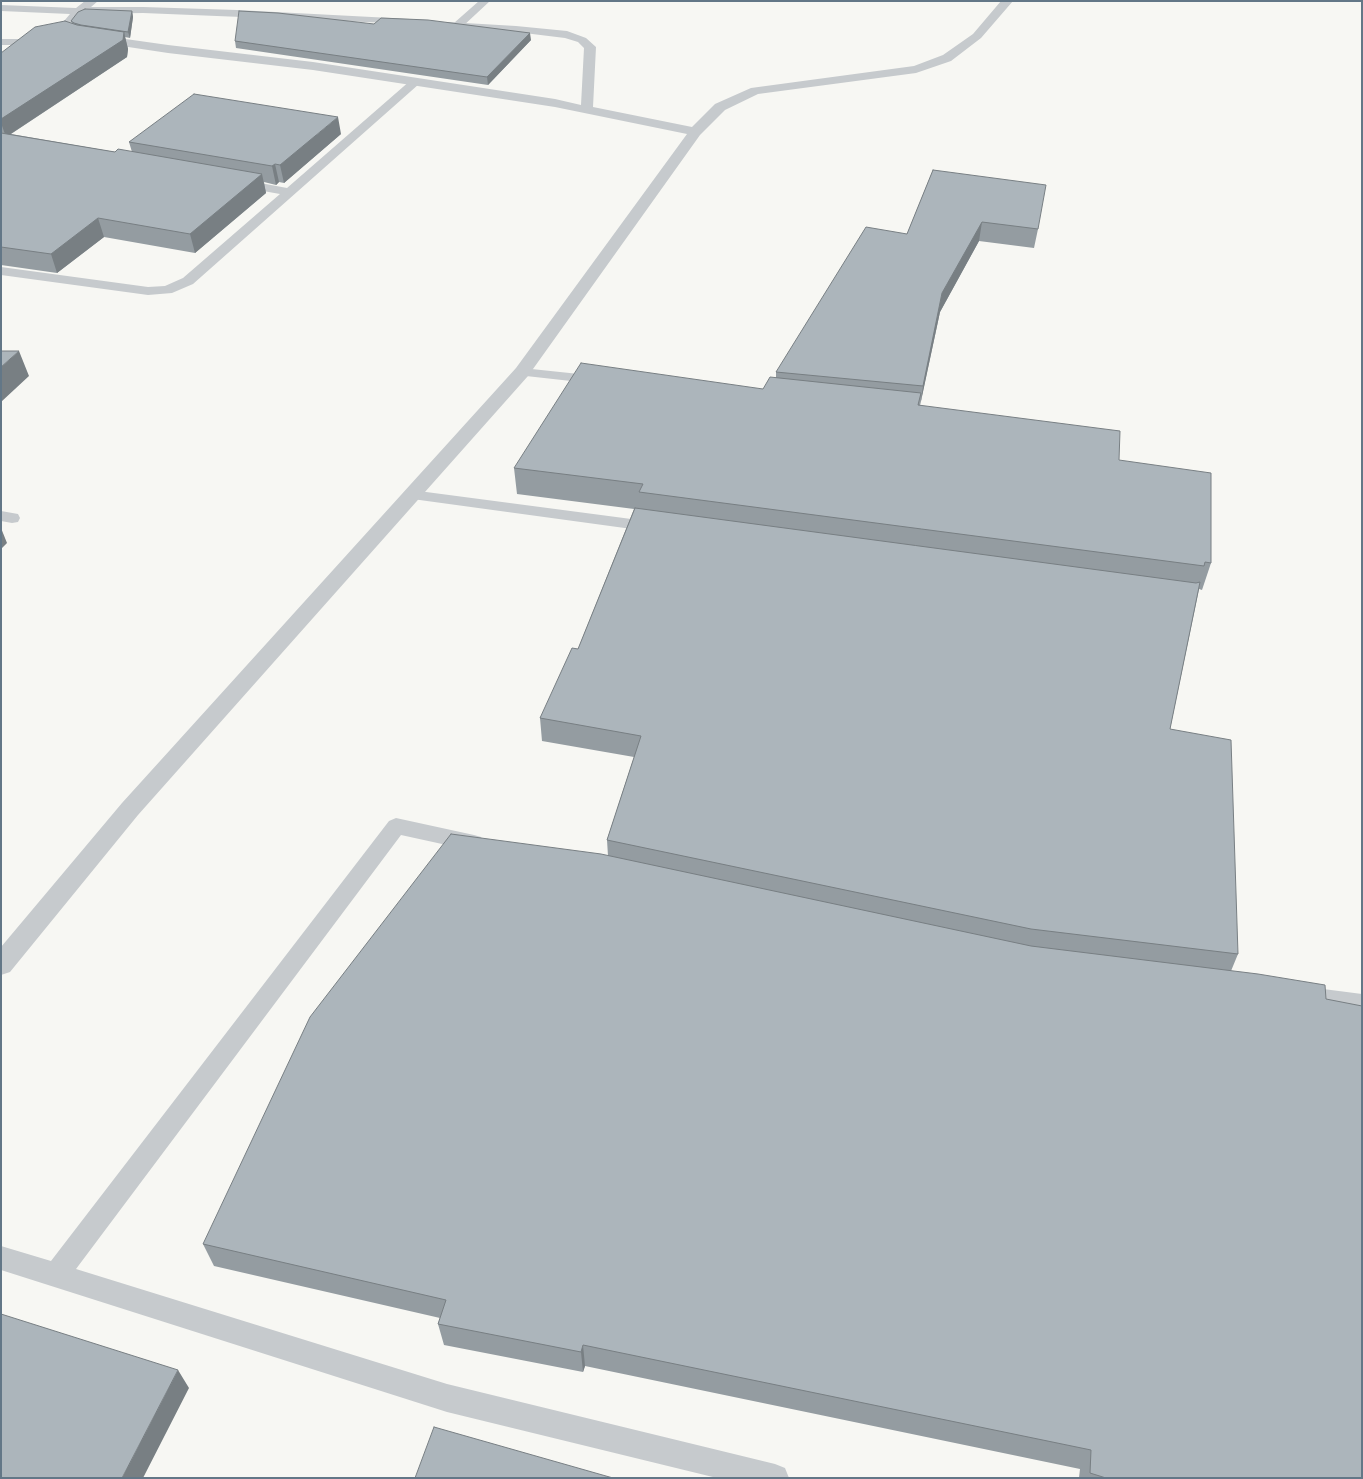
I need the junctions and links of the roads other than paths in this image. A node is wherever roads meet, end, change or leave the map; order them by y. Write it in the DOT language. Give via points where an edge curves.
graph roads {
  1 [pos="92,1"];
  2 [pos="485,1"];
  3 [pos="1007,1"];
  4 [pos="1,8"];
  5 [pos="79,11"];
  6 [pos="420,23"];
  7 [pos="435,24"];
  8 [pos="458,25"];
  9 [pos="59,36"];
  10 [pos="1,42"];
  11 [pos="415,82"];
  12 [pos="587,109"];
  13 [pos="695,132"];
  14 [pos="227,181"];
  15 [pos="289,192"];
  16 [pos="1,271"];
  17 [pos="522,372"];
  18 [pos="609,381"];
  19 [pos="411,495"];
  20 [pos="670,529"];
  21 [pos="496,847"];
  22 [pos="1,965"];
  23 [pos="1283,993"];
  24 [pos="1362,1002"];
  25 [pos="1,1258"];
  26 [pos="56,1275"];
  27 [pos="775,1478"];
  1 -- 5 [label="street"];
  2 -- 8 [label="lane"];
  3 -- 13 [label="street" via="977,36 947,58 916,69 755,91 720,107"];
  4 -- 5 [label="street"];
  5 -- 6 [label="street" via="237,13"];
  5 -- 9 [label="street"];
  7 -- 8 [label="street"];
  8 -- 12 [label="street" via="567,35 582,40 590,47"];
  9 -- 10 [label="lane" via="26,42"];
  9 -- 11 [label="street" via="82,36"];
  11 -- 12 [label="street"];
  11 -- 15 [label="lane"];
  12 -- 13 [label="street"];
  13 -- 17 [label="street"];
  14 -- 15 [label="lane"];
  15 -- 16 [label="lane" via="188,281 167,290 125,289"];
  17 -- 18 [label="lane"];
  17 -- 19 [label="street"];
  19 -- 20 [label="lane"];
  19 -- 22 [label="street" via="130,809"];
  21 -- 26 [label="lane" via="396,826"];
  23 -- 24 [label="lane"];
  25 -- 26 [label="lane"];
  26 -- 27 [label="lane" via="446,1398"];
}
